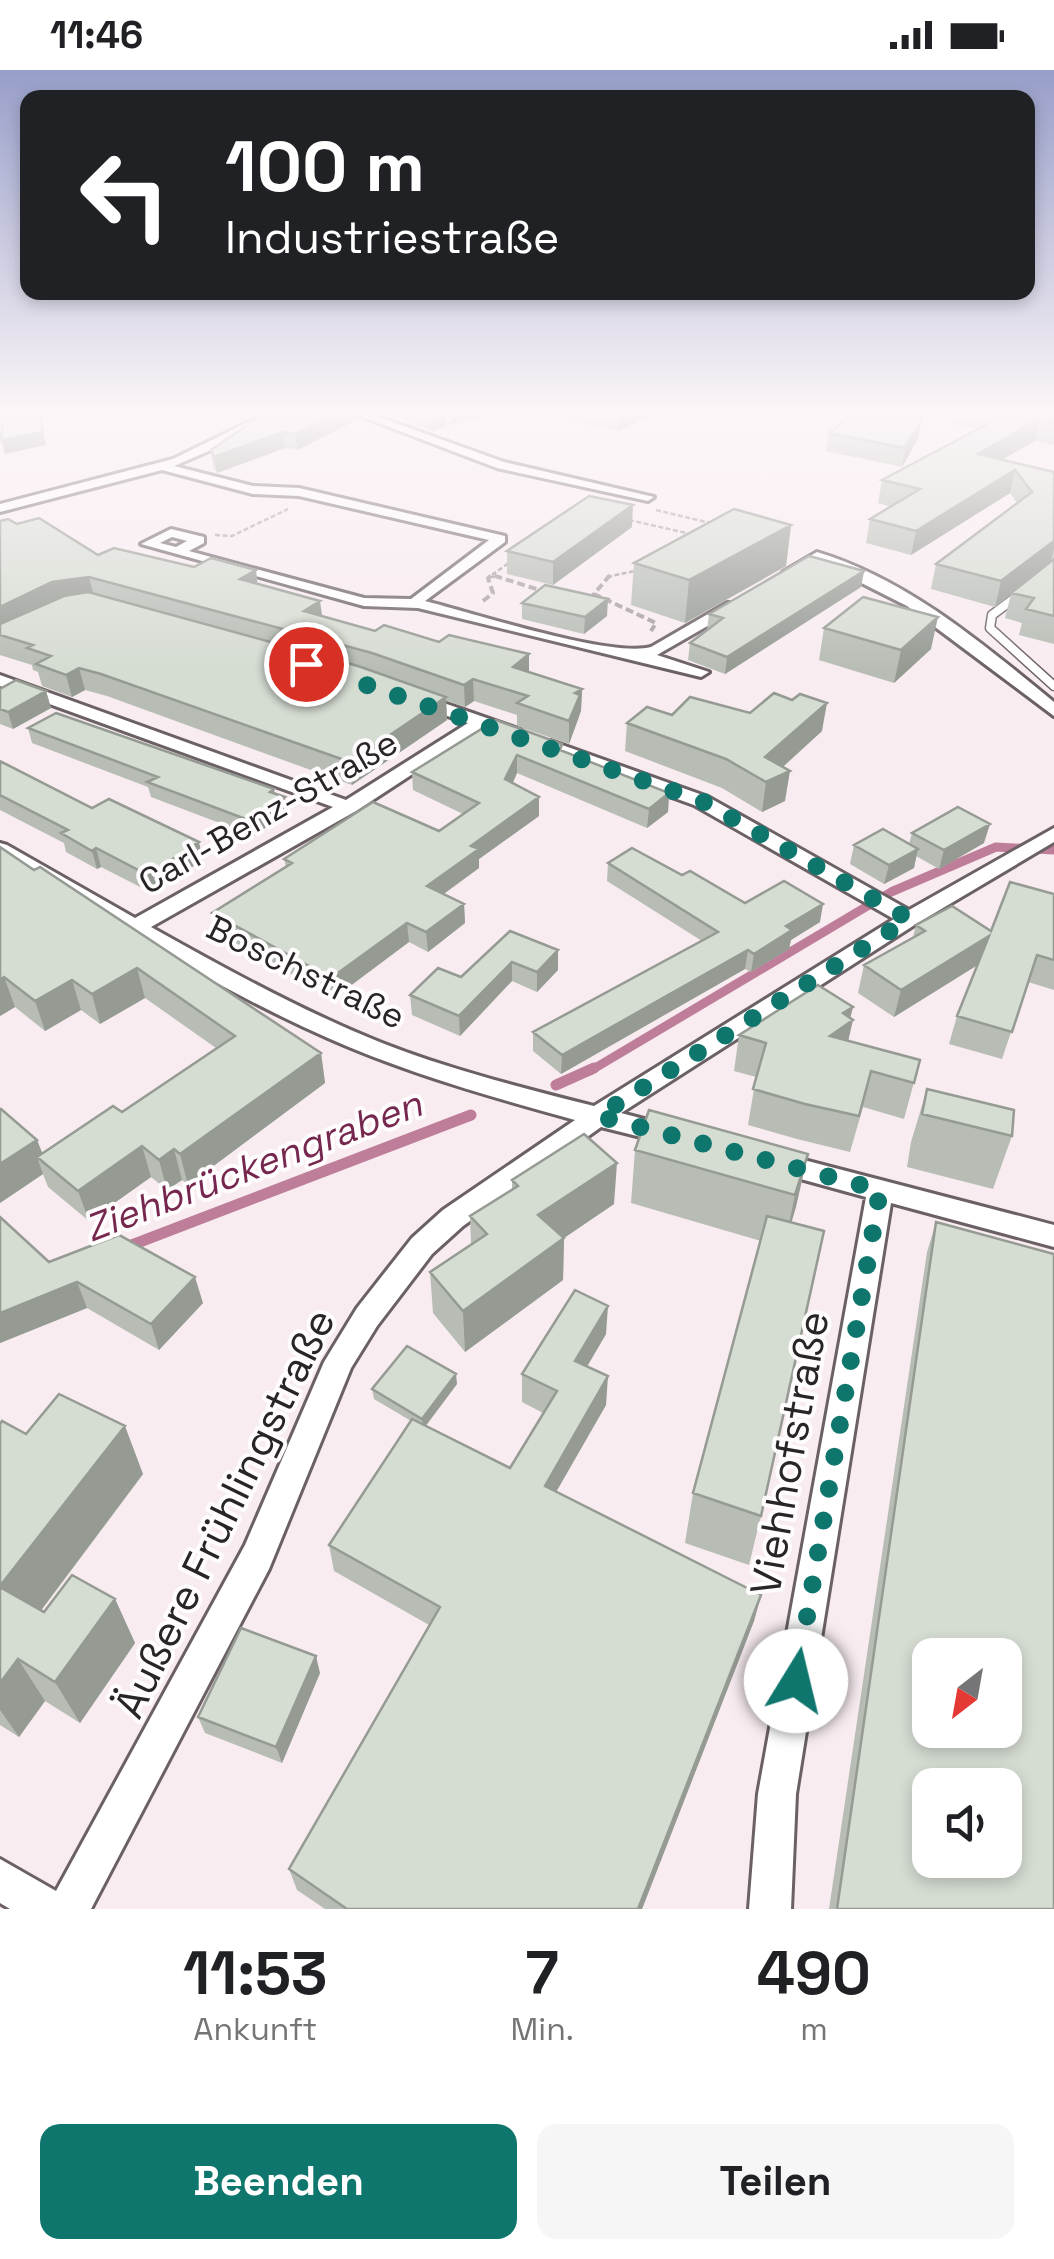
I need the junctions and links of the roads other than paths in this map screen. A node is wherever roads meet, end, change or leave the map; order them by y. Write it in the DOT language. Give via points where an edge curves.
graph roads {
  1 [pos="42,498"];
  2 [pos="325,498"];
  3 [pos="0,508"];
  4 [pos="177,552"];
  5 [pos="777,580"];
  6 [pos="1023,592"];
  7 [pos="746,598"];
  8 [pos="418,604"];
  9 [pos="639,655"];
  10 [pos="701,672"];
  11 [pos="0,680"];
  12 [pos="1054,686"];
  13 [pos="399,694"];
  14 [pos="1054,711"];
  15 [pos="482,722"];
  16 [pos="349,806"];
  17 [pos="1051,835"];
  18 [pos="0,848"];
  19 [pos="909,919"];
  20 [pos="138,926"];
  21 [pos="598,1116"];
  22 [pos="692,1141"];
  23 [pos="748,1156"];
  24 [pos="880,1190"];
  25 [pos="1054,1236"];
  26 [pos="0,1879"];
  27 [pos="47,1909"];
  28 [pos="68,1909"];
  29 [pos="770,1909"];
  1 -- 3 [label="street"];
  2 -- 8 [label="street" via="500,539"];
  4 -- 4 [label="street" via="148,544 170,533 199,540"];
  4 -- 8 [label="street" via="364,602"];
  5 -- 14 [label="street" via="816,556 861,572 921,608"];
  6 -- 12 [label="lane" via="992,615 990,628"];
  7 -- 9 [label="street"];
  8 -- 9 [label="street"];
  9 -- 10 [label="street"];
  11 -- 16 [label="street"];
  13 -- 15 [label="street"];
  15 -- 16 [label="street, Carl-Benz-Straße"];
  15 -- 19 [label="street" via="702,801"];
  16 -- 20 [label="street, Carl-Benz-Straße"];
  17 -- 19 [label="street, Äußere Frühlingstraße"];
  18 -- 20 [label="street, Boschstraße"];
  19 -- 21 [label="street, Äußere Frühlingstraße"];
  20 -- 21 [label="street, Boschstraße" via="336,1032 490,1088"];
  21 -- 22 [label="street, Boschstraße"];
  21 -- 28 [label="street, Äußere Frühlingstraße" via="454,1218 422,1246 367,1317 311,1422 257,1557"];
  23 -- 24 [label="street"];
  24 -- 25 [label="street"];
  24 -- 29 [label="street, Viehhofstraße" via="776,1794"];
  26 -- 27 [label="street"];
}
